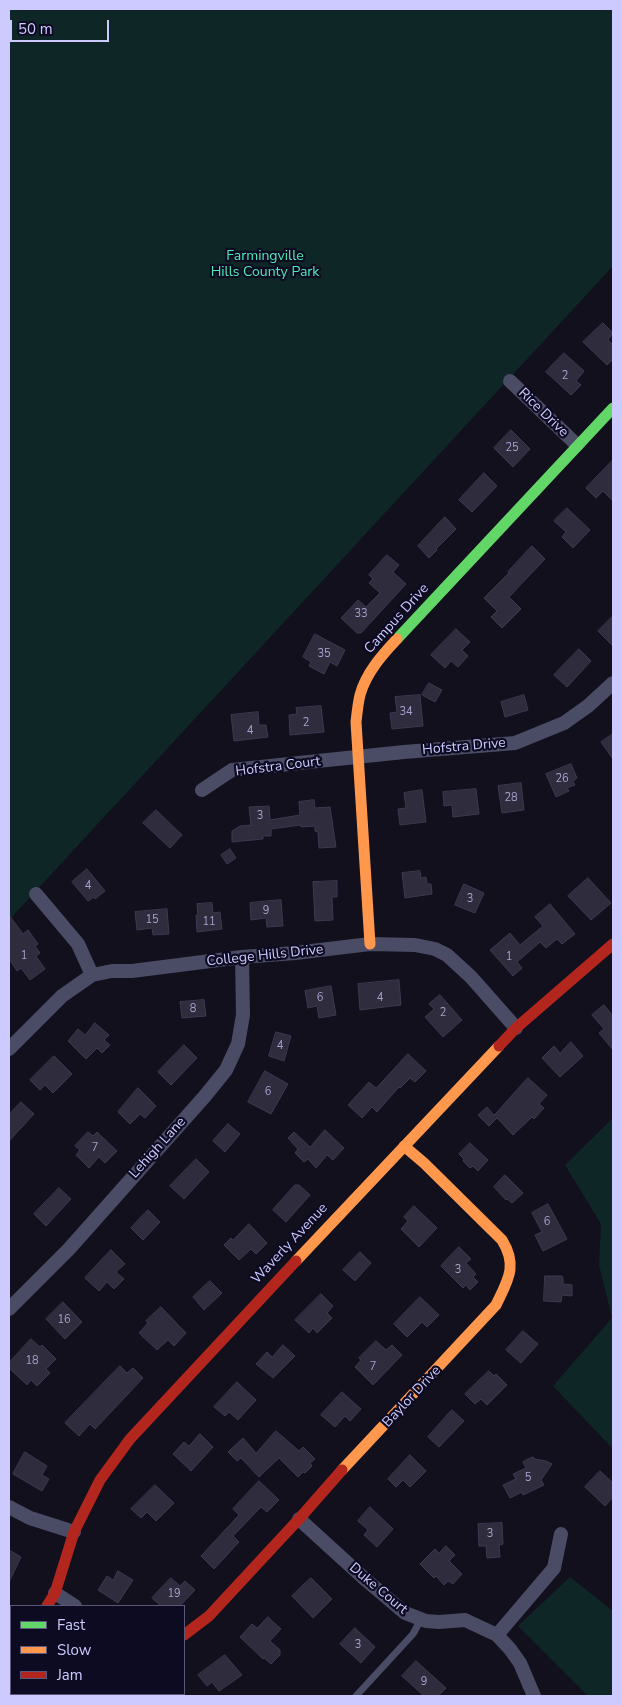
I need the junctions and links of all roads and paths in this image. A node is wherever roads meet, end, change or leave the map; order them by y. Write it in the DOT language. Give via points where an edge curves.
graph roads {
  1 [pos="510,381"];
  2 [pos="613,408"];
  3 [pos="577,445"];
  4 [pos="613,683"];
  5 [pos="358,758"];
  6 [pos="202,790"];
  7 [pos="36,894"];
  8 [pos="370,944"];
  9 [pos="613,944"];
  10 [pos="242,957"];
  11 [pos="92,975"];
  12 [pos="516,1028"];
  13 [pos="9,1049"];
  14 [pos="404,1146"];
  15 [pos="9,1309"];
  16 [pos="9,1507"];
  17 [pos="300,1519"];
  18 [pos="74,1532"];
  19 [pos="561,1534"];
  20 [pos="55,1593"];
  21 [pos="48,1605"];
  22 [pos="74,1605"];
  23 [pos="421,1619"];
  24 [pos="185,1634"];
  25 [pos="497,1635"];
  26 [pos="356,1696"];
  27 [pos="534,1696"];
  1 -- 3 [label="street, Rice Drive"];
  2 -- 3 [label="street, Campus Drive"];
  3 -- 5 [label="street, Campus Drive" via="385,652 368,676 360,695 356,722"];
  4 -- 5 [label="street, Hofstra Drive" via="564,723 515,743"];
  5 -- 6 [label="street, Hofstra Court" via="232,770"];
  5 -- 8 [label="street, Campus Drive"];
  7 -- 11 [label="street" via="78,944"];
  8 -- 10 [label="street, College Hills Drive"];
  8 -- 12 [label="street, College Hills Drive" via="415,945 447,955 471,976"];
  9 -- 12 [label="street, Waverly Avenue"];
  10 -- 11 [label="street, College Hills Drive"];
  10 -- 15 [label="street, Lehigh Lane" via="243,1016 238,1044 226,1070 69,1248"];
  11 -- 13 [label="street, College Hills Drive" via="62,996"];
  12 -- 14 [label="street, Waverly Avenue"];
  14 -- 17 [label="street, Baylor Drive" via="502,1240 511,1261 510,1277 496,1306 323,1490"];
  14 -- 18 [label="street, Waverly Avenue" via="130,1439 100,1480"];
  16 -- 18 [label="street" via="30,1518"];
  17 -- 23 [label="street, Duke Court" via="405,1614"];
  17 -- 24 [label="street, Baylor Drive" via="209,1616"];
  18 -- 20 [label="street, Waverly Avenue"];
  19 -- 25 [label="street" via="554,1568"];
  20 -- 21 [label="street, Waverly Avenue"];
  20 -- 22 [label="street"];
  23 -- 25 [label="street, Duke Court" via="439,1622 465,1620"];
  23 -- 26 [label="lane" via="413,1634"];
  25 -- 27 [label="street" via="520,1663"];
}
